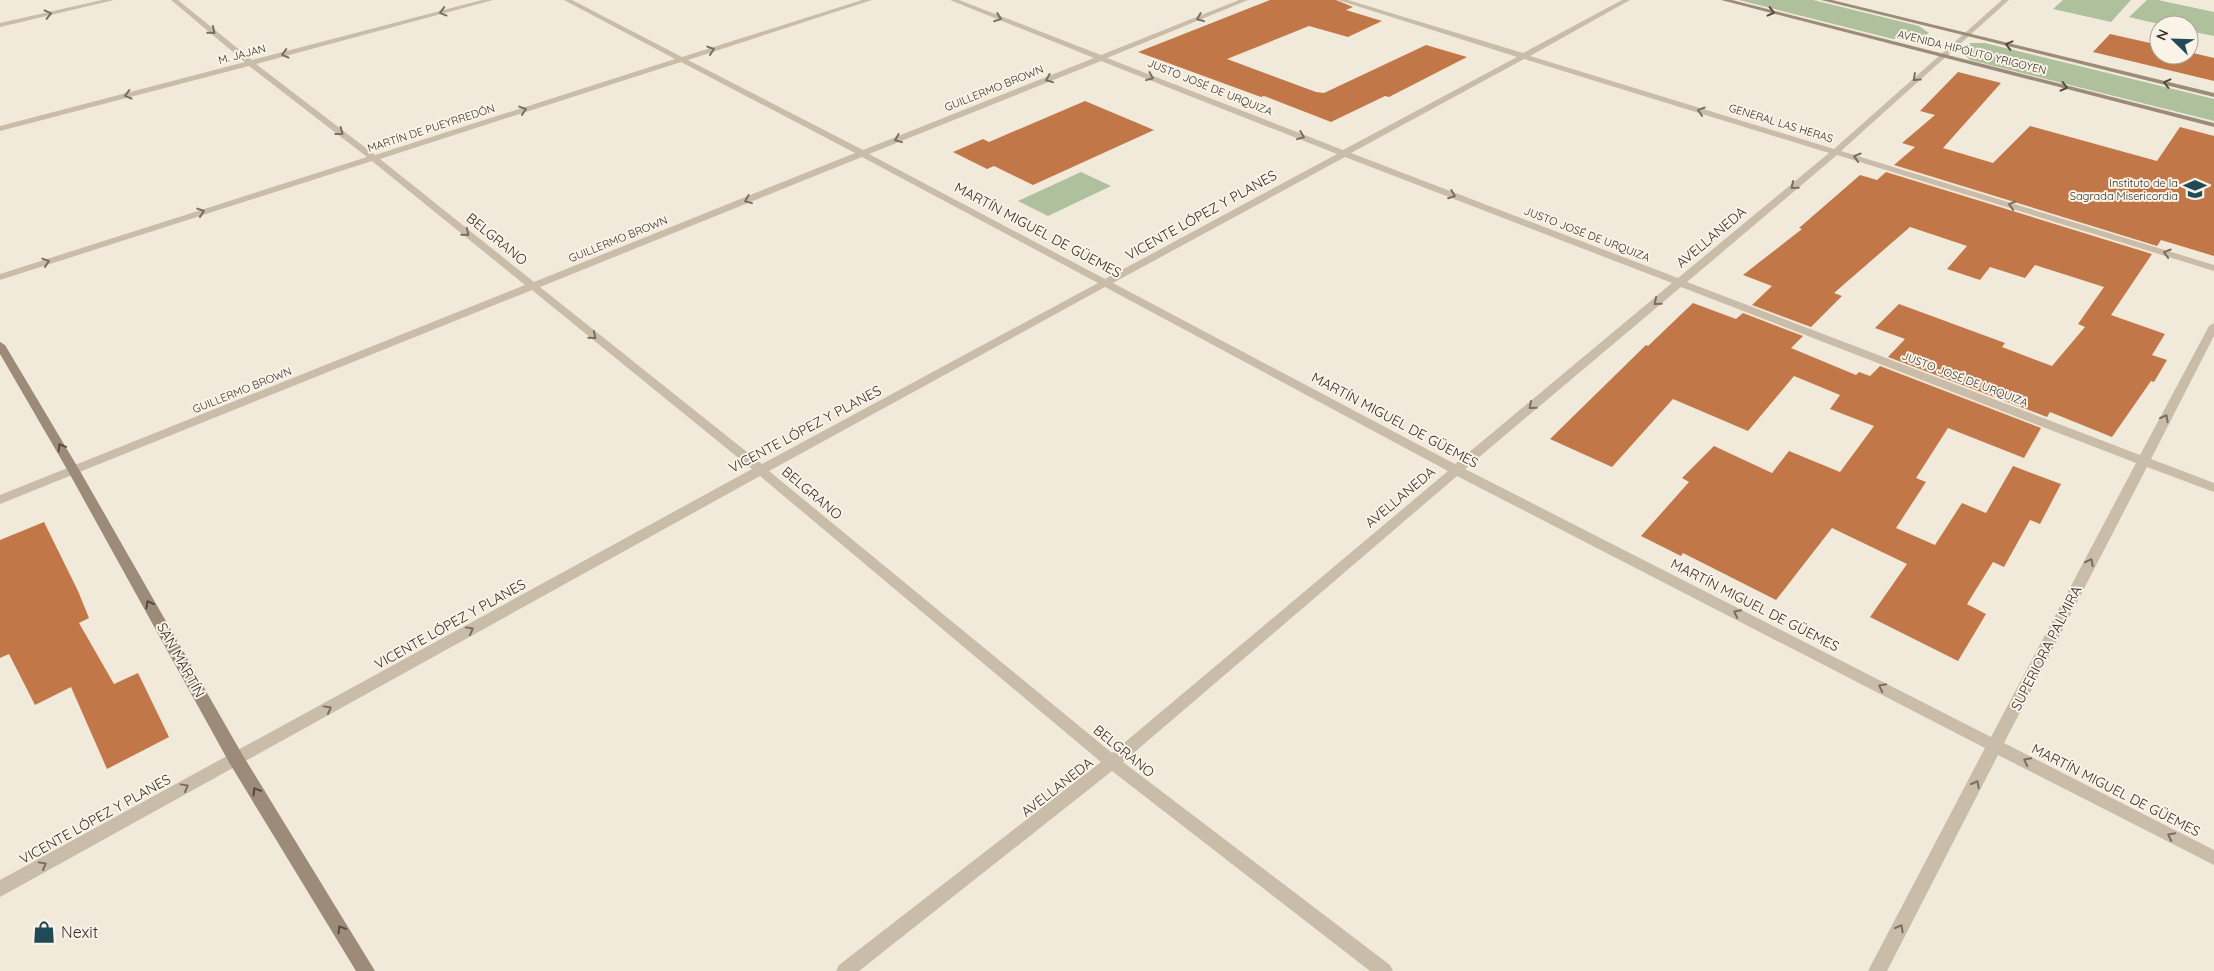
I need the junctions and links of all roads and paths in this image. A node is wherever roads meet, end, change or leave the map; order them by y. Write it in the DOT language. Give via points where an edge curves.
graph roads {
  1 [pos="111,0"];
  2 [pos="174,0"];
  3 [pos="490,0"];
  4 [pos="567,0"];
  5 [pos="869,0"];
  6 [pos="953,0"];
  7 [pos="1245,0"];
  8 [pos="1340,0"];
  9 [pos="1627,0"];
  10 [pos="1724,0"];
  11 [pos="1824,0"];
  12 [pos="2006,0"];
  13 [pos="0,25"];
  14 [pos="1966,35"];
  15 [pos="1941,56"];
  16 [pos="1523,57"];
  17 [pos="1102,58"];
  18 [pos="682,60"];
  19 [pos="250,63"];
  20 [pos="2214,95"];
  21 [pos="2214,124"];
  22 [pos="0,129"];
  23 [pos="1836,151"];
  24 [pos="863,154"];
  25 [pos="1345,154"];
  26 [pos="374,158"];
  27 [pos="2214,268"];
  28 [pos="0,276"];
  29 [pos="1680,283"];
  30 [pos="1106,284"];
  31 [pos="532,287"];
  32 [pos="2214,326"];
  33 [pos="0,345"];
  34 [pos="2142,460"];
  35 [pos="761,470"];
  36 [pos="1456,470"];
  37 [pos="74,471"];
  38 [pos="2214,488"];
  39 [pos="0,500"];
  40 [pos="1996,745"];
  41 [pos="236,759"];
  42 [pos="1112,762"];
  43 [pos="2214,858"];
  44 [pos="0,889"];
  45 [pos="366,971"];
  46 [pos="845,971"];
  47 [pos="1384,971"];
  48 [pos="1877,971"];
  13 -- 1 [label="street, one-way"];
  2 -- 19 [label="street, BELGRANO, one-way"];
  3 -- 19 [label="street, M. JAJAN, one-way"];
  4 -- 18 [label="street, MARTÍN MIGUEL DE GÜEMES"];
  18 -- 5 [label="street, MARTÍN DE PUEYRREDÓN, one-way"];
  6 -- 17 [label="street, JUSTO JOSÉ DE URQUIZA, one-way"];
  7 -- 17 [label="street, GUILLERMO BROWN, one-way"];
  8 -- 16 [label="street, GENERAL LAS HERAS"];
  9 -- 16 [label="street, VICENTE LÓPEZ Y PLANES"];
  10 -- 15 [label="main road, AVENIDA HIPÓLITO YRIGOYEN, one-way"];
  11 -- 14 [label="main road, AVENIDA HIPÓLITO YRIGOYEN"];
  12 -- 14 [label="street, AVELLANEDA"];
  14 -- 15 [label="street, AVELLANEDA"];
  20 -- 14 [label="main road, AVENIDA HIPÓLITO YRIGOYEN, one-way"];
  15 -- 21 [label="main road, AVENIDA HIPÓLITO YRIGOYEN, one-way"];
  15 -- 23 [label="street, AVELLANEDA, one-way"];
  23 -- 16 [label="street, GENERAL LAS HERAS, one-way"];
  16 -- 25 [label="street, VICENTE LÓPEZ Y PLANES"];
  17 -- 24 [label="street, GUILLERMO BROWN, one-way"];
  17 -- 25 [label="street, JUSTO JOSÉ DE URQUIZA, one-way"];
  18 -- 24 [label="street, MARTÍN MIGUEL DE GÜEMES"];
  26 -- 18 [label="street, MARTÍN DE PUEYRREDÓN, one-way"];
  19 -- 22 [label="street, M. JAJAN, one-way"];
  19 -- 26 [label="street, BELGRANO, one-way"];
  27 -- 23 [label="street, GENERAL LAS HERAS, one-way"];
  23 -- 29 [label="street, AVELLANEDA, one-way"];
  24 -- 30 [label="street, MARTÍN MIGUEL DE GÜEMES"];
  24 -- 31 [label="street, GUILLERMO BROWN, one-way"];
  25 -- 29 [label="street, JUSTO JOSÉ DE URQUIZA, one-way"];
  25 -- 30 [label="street, VICENTE LÓPEZ Y PLANES"];
  28 -- 26 [label="street, MARTÍN DE PUEYRREDÓN, one-way"];
  26 -- 31 [label="street, BELGRANO, one-way"];
  29 -- 34 [label="street, JUSTO JOSÉ DE URQUIZA"];
  29 -- 36 [label="street, AVELLANEDA, one-way"];
  30 -- 35 [label="street, VICENTE LÓPEZ Y PLANES"];
  30 -- 36 [label="street, MARTÍN MIGUEL DE GÜEMES"];
  31 -- 35 [label="street, BELGRANO, one-way"];
  31 -- 37 [label="street, GUILLERMO BROWN"];
  34 -- 32 [label="street, SUPERIORA PALMIRA, one-way"];
  37 -- 33 [label="main road, SAN MARTÍN, one-way"];
  34 -- 38 [label="street, JUSTO JOSÉ DE URQUIZA"];
  40 -- 34 [label="street, SUPERIORA PALMIRA, one-way"];
  41 -- 35 [label="street, VICENTE LÓPEZ Y PLANES, one-way"];
  35 -- 42 [label="street, BELGRANO"];
  40 -- 36 [label="street, MARTÍN MIGUEL DE GÜEMES, one-way"];
  36 -- 42 [label="street, AVELLANEDA"];
  37 -- 39 [label="street, GUILLERMO BROWN"];
  41 -- 37 [label="main road, SAN MARTÍN, one-way"];
  43 -- 40 [label="street, MARTÍN MIGUEL DE GÜEMES, one-way"];
  48 -- 40 [label="street, SUPERIORA PALMIRA, one-way"];
  44 -- 41 [label="street, VICENTE LÓPEZ Y PLANES, one-way"];
  45 -- 41 [label="main road, SAN MARTÍN, one-way"];
  42 -- 46 [label="street, AVELLANEDA"];
  42 -- 47 [label="street, BELGRANO"];
}
